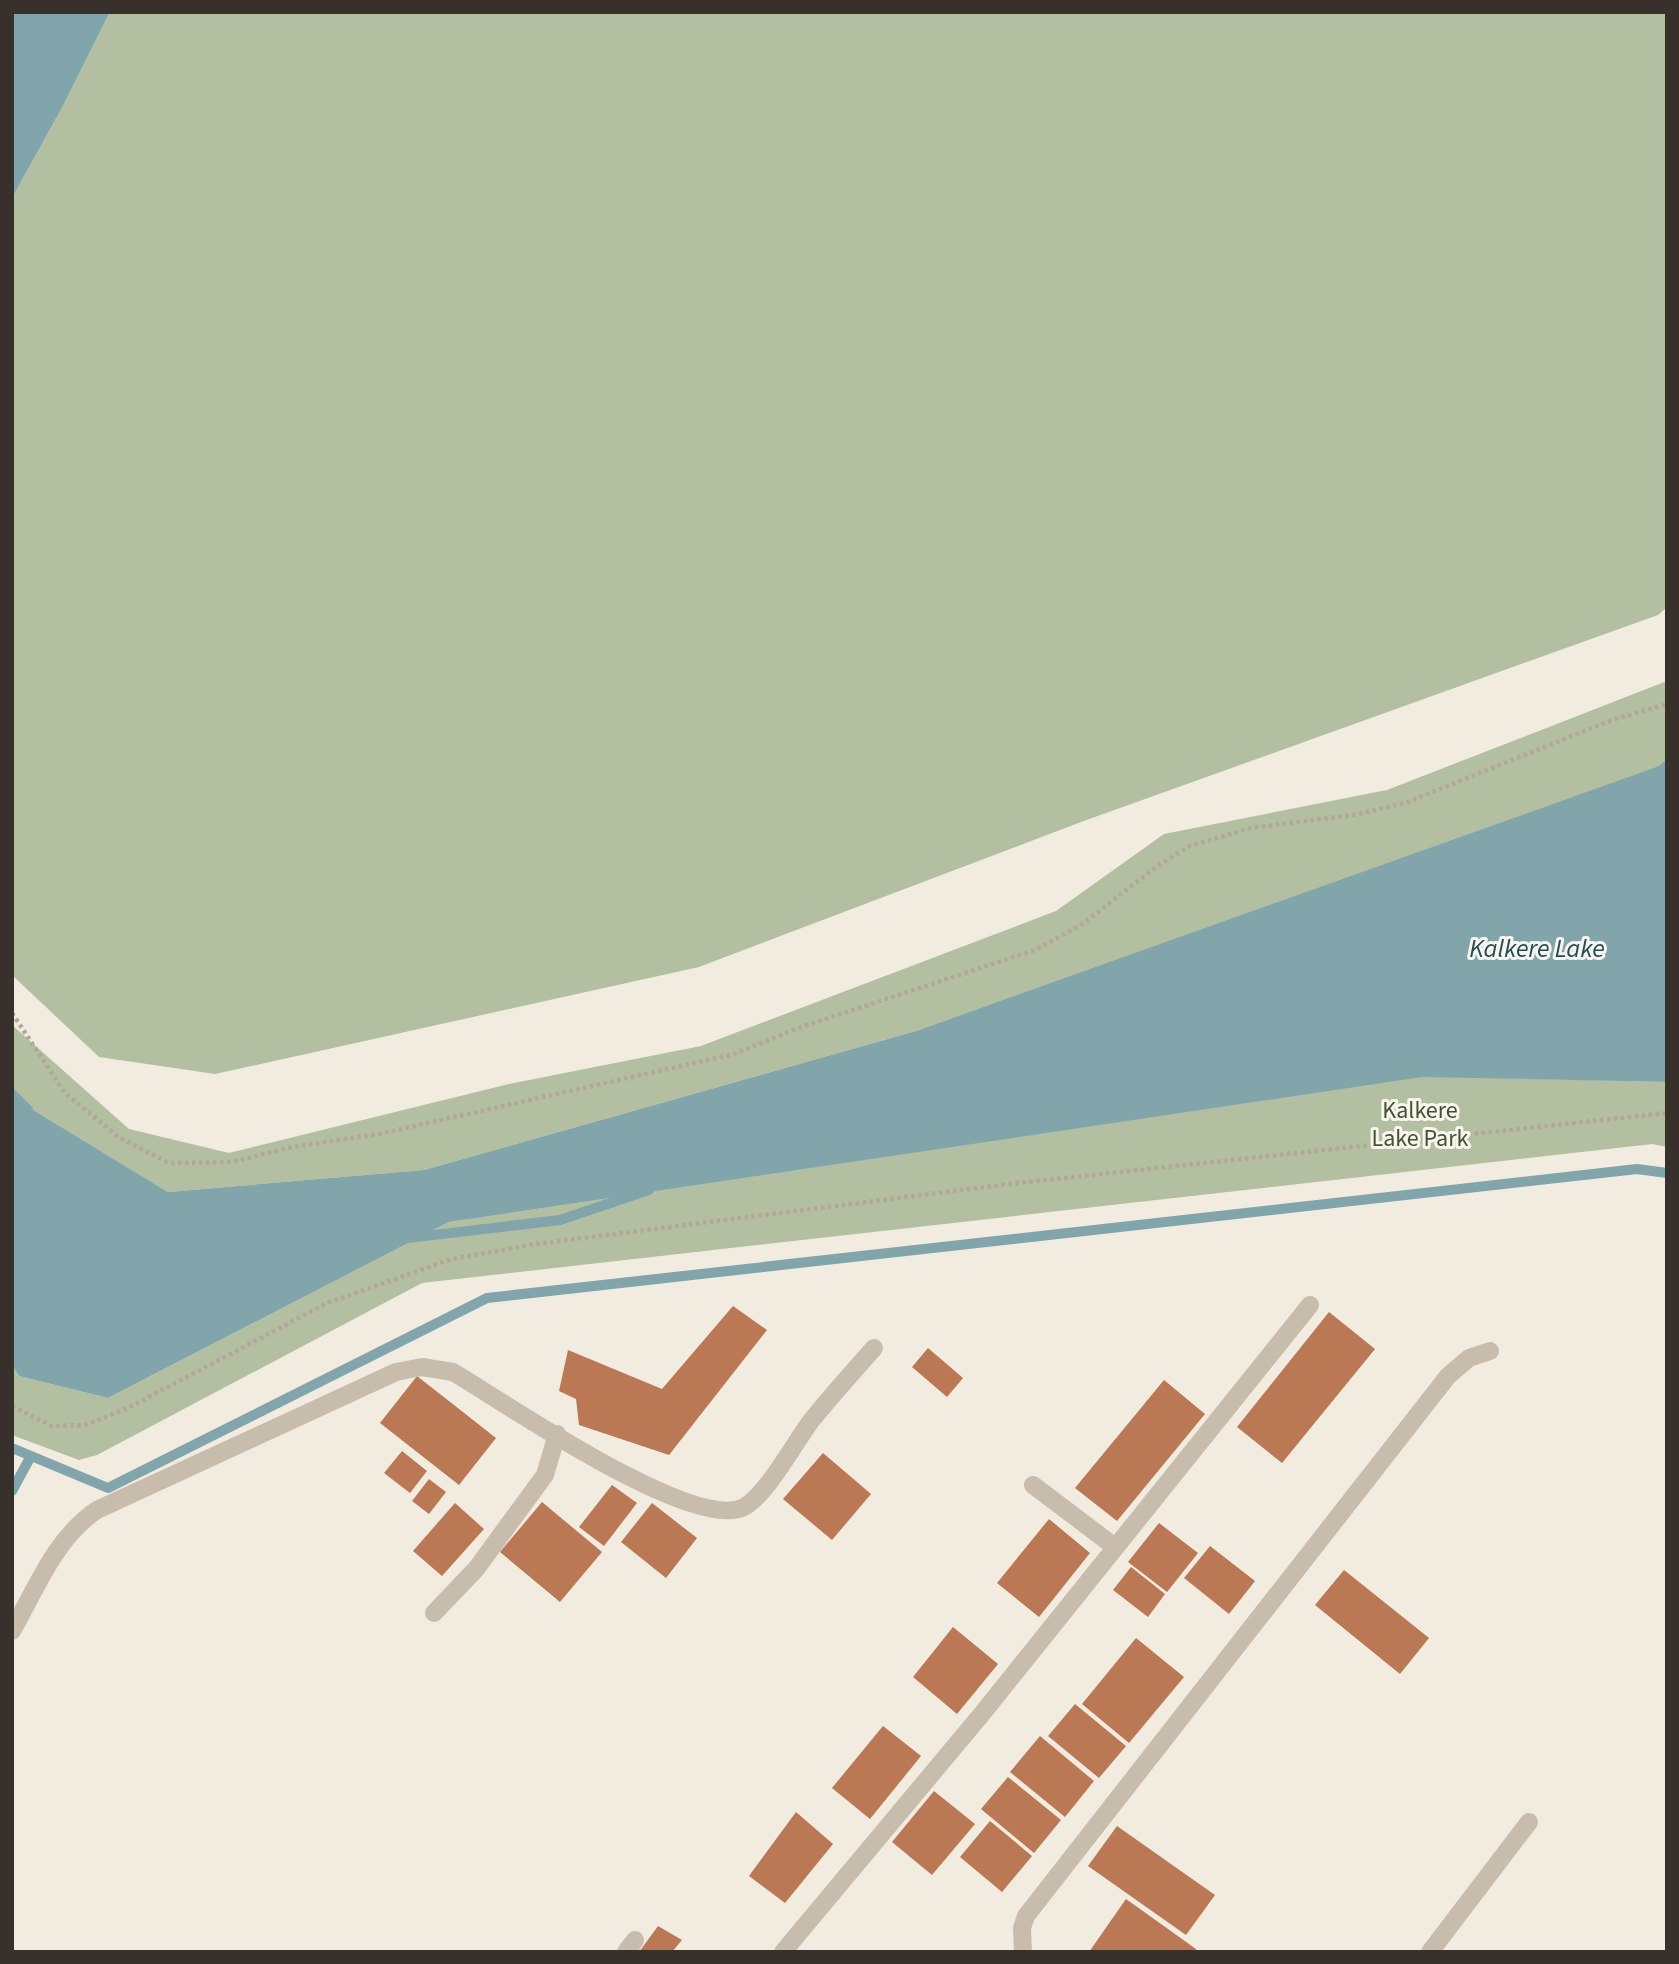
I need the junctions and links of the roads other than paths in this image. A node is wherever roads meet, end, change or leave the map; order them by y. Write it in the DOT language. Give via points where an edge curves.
graph roads {
  1 [pos="1310,1305"];
  2 [pos="874,1348"];
  3 [pos="1490,1351"];
  4 [pos="557,1434"];
  5 [pos="1033,1485"];
  6 [pos="1115,1547"];
  7 [pos="434,1614"];
  8 [pos="12,1631"];
  9 [pos="1529,1822"];
  10 [pos="783,1952"];
  11 [pos="1023,1952"];
  12 [pos="1430,1952"];
  1 -- 6 [label="street"];
  2 -- 4 [label="street" via="811,1421 766,1486 743,1508 718,1511 683,1503"];
  3 -- 11 [label="street" via="1469,1358 1448,1376 1026,1916"];
  4 -- 7 [label="street" via="545,1475 476,1569"];
  4 -- 8 [label="street" via="453,1372 422,1367 396,1372 97,1510 57,1551"];
  5 -- 6 [label="street"];
  6 -- 10 [label="street"];
  9 -- 12 [label="street"];
}
